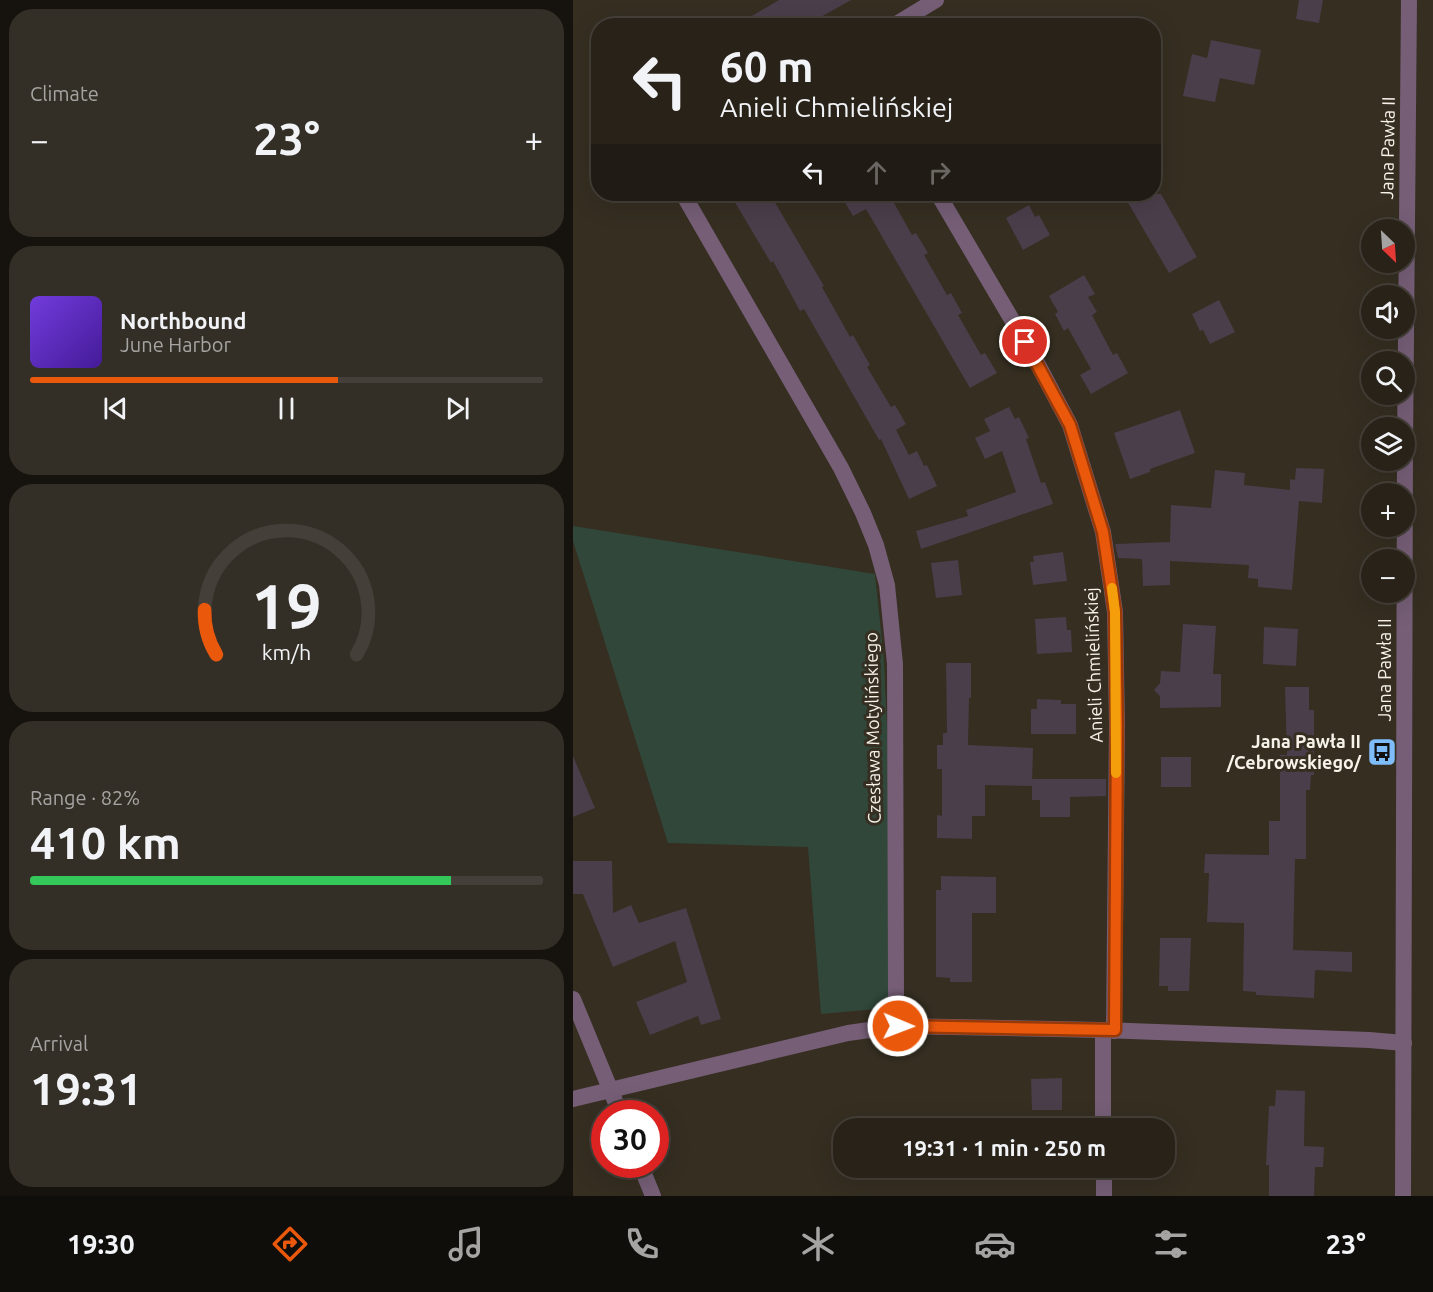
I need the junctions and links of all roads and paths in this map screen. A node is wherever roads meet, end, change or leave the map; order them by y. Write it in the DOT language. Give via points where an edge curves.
graph roads {
  1 [pos="936,0"];
  2 [pos="1409,0"];
  3 [pos="906,18"];
  4 [pos="687,201"];
  5 [pos="942,201"];
  6 [pos="573,999"];
  7 [pos="898,1026"];
  8 [pos="1109,1030"];
  9 [pos="1404,1043"];
  10 [pos="610,1090"];
  11 [pos="573,1099"];
  12 [pos="614,1100"];
  13 [pos="1104,1118"];
  14 [pos="646,1178"];
  15 [pos="1104,1178"];
  16 [pos="653,1196"];
  17 [pos="1104,1196"];
  18 [pos="1403,1196"];
  1 -- 3 [label="street"];
  2 -- 9 [label="street, Jana Pawła II"];
  4 -- 7 [label="street, Czesława Motylińskiego" via="841,468 876,545 887,585 895,664"];
  5 -- 8 [label="street, Anieli Chmielińskiej" via="1070,425 1103,532 1115,612 1117,725"];
  6 -- 10 [label="street"];
  7 -- 8 [label="street"];
  7 -- 10 [label="street" via="848,1033"];
  8 -- 9 [label="street"];
  8 -- 13 [label="street, Anieli Chmielińskiej"];
  9 -- 18 [label="street, Jana Pawła II"];
  10 -- 11 [label="street"];
  10 -- 12 [label="street"];
  14 -- 16 [label="street"];
  15 -- 17 [label="street"];
}
